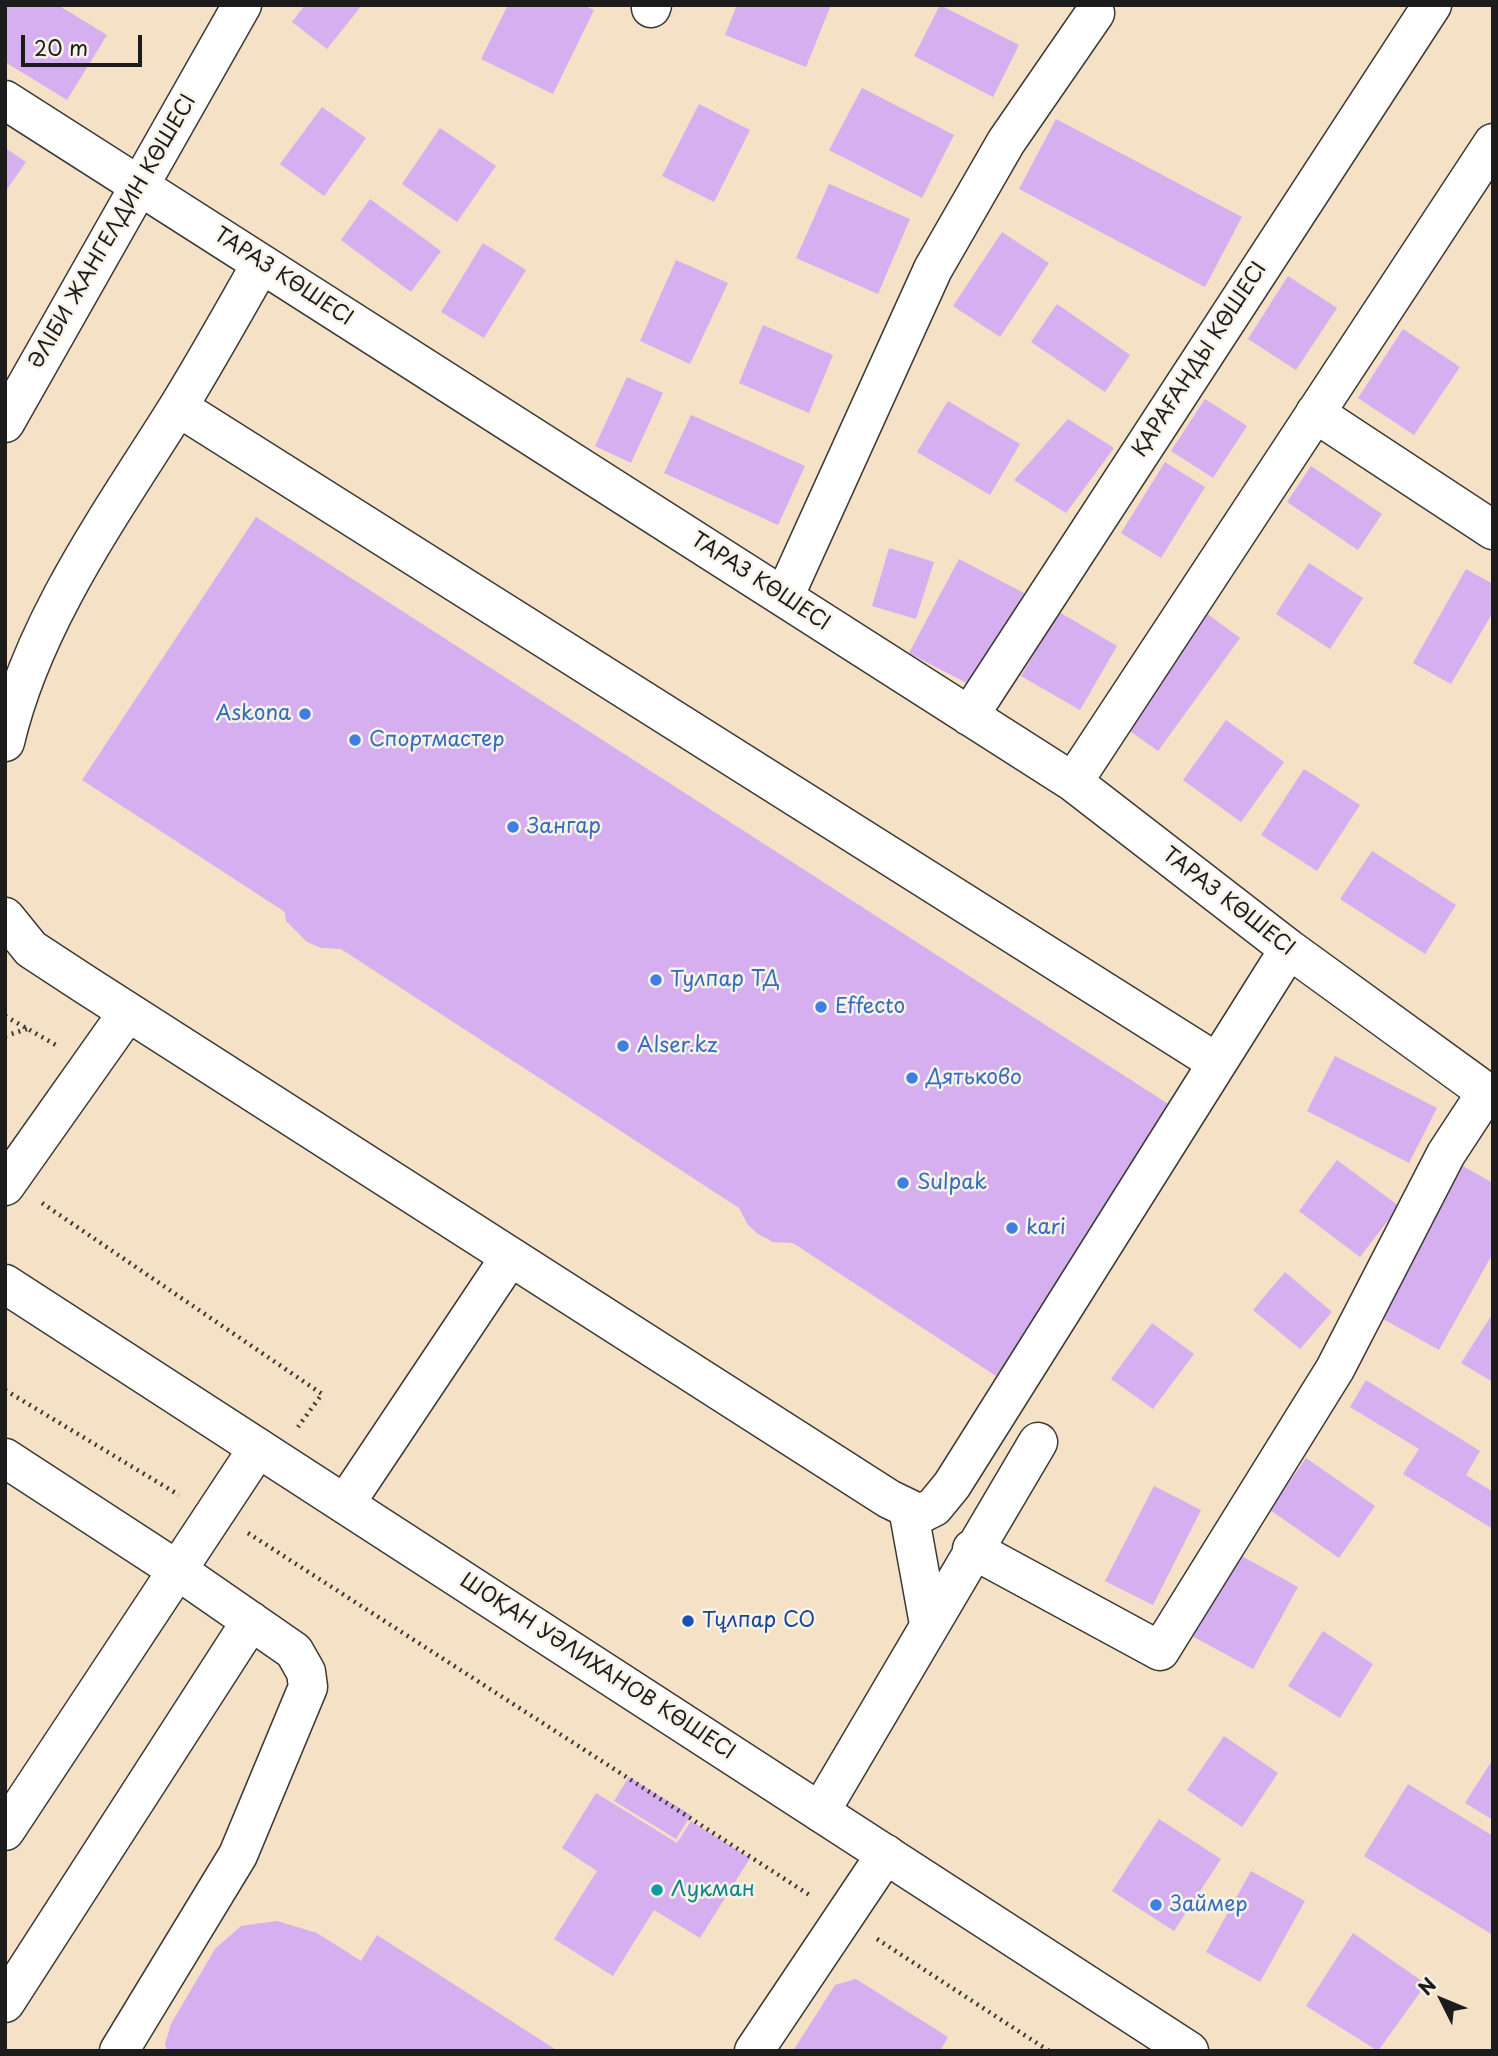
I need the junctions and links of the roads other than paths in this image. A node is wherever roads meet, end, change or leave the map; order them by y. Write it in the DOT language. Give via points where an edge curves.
graph roads {
  1 [pos="242,5"];
  2 [pos="1432,5"];
  3 [pos="1095,13"];
  4 [pos="5,100"];
  5 [pos="1493,143"];
  6 [pos="138,185"];
  7 [pos="261,264"];
  8 [pos="178,407"];
  9 [pos="1315,413"];
  10 [pos="5,423"];
  11 [pos="1493,530"];
  12 [pos="784,597"];
  13 [pos="969,716"];
  14 [pos="5,743"];
  15 [pos="1073,782"];
  16 [pos="5,918"];
  17 [pos="1289,949"];
  18 [pos="128,1012"];
  19 [pos="1216,1062"];
  20 [pos="1490,1095"];
  21 [pos="8,1184"];
  22 [pos="510,1257"];
  23 [pos="16,1294"];
  24 [pos="1038,1442"];
  25 [pos="258,1448"];
  26 [pos="5,1458"];
  27 [pos="345,1504"];
  28 [pos="908,1508"];
  29 [pos="972,1549"];
  30 [pos="177,1570"];
  31 [pos="251,1621"];
  32 [pos="929,1624"];
  33 [pos="820,1812"];
  34 [pos="5,1831"];
  35 [pos="886,1854"];
  36 [pos="5,2003"];
  37 [pos="119,2051"];
  38 [pos="754,2051"];
  39 [pos="1189,2051"];
  1 -- 6 [label="street, ӘЛІБИ ЖАНГЕЛДИН КӨШЕСІ"];
  2 -- 13 [label="street, ҚАРАҒАНДЫ КӨШЕСІ"];
  3 -- 12 [label="street" via="1006,142 933,270"];
  4 -- 6 [label="street, ТАРАЗ КӨШЕСІ"];
  5 -- 9 [label="street"];
  6 -- 7 [label="street, ТАРАЗ КӨШЕСІ"];
  6 -- 10 [label="street, ӘЛІБИ ЖАНГЕЛДИН КӨШЕСІ"];
  7 -- 8 [label="street"];
  7 -- 12 [label="street, ТАРАЗ КӨШЕСІ"];
  8 -- 14 [label="street" via="89,544 15,698"];
  8 -- 19 [label="street"];
  9 -- 11 [label="street"];
  9 -- 15 [label="street"];
  12 -- 13 [label="street, ТАРАЗ КӨШЕСІ"];
  13 -- 15 [label="street, ТАРАЗ КӨШЕСІ"];
  15 -- 17 [label="street, ТАРАЗ КӨШЕСІ"];
  16 -- 18 [label="street" via="31,949"];
  17 -- 19 [label="street"];
  17 -- 20 [label="street, ТАРАЗ КӨШЕСІ"];
  18 -- 21 [label="street"];
  18 -- 22 [label="street"];
  19 -- 28 [label="street" via="952,1485 934,1507 920,1514"];
  20 -- 29 [label="street" via="1446,1154 1335,1369 1160,1651"];
  22 -- 27 [label="street"];
  22 -- 28 [label="street"];
  23 -- 25 [label="street, ШОҚАН УӘЛИХАНОВ КӨШЕСІ"];
  24 -- 29 [label="street"];
  25 -- 27 [label="street, ШОҚАН УӘЛИХАНОВ КӨШЕСІ"];
  25 -- 30 [label="street"];
  26 -- 30 [label="street"];
  27 -- 33 [label="street, ШОҚАН УӘЛИХАНОВ КӨШЕСІ"];
  28 -- 32 [label="street"];
  29 -- 32 [label="street"];
  30 -- 31 [label="street"];
  30 -- 34 [label="street"];
  31 -- 36 [label="street"];
  31 -- 37 [label="street" via="294,1651 306,1672 308,1687 238,1855"];
  32 -- 33 [label="street"];
  33 -- 35 [label="street, ШОҚАН УӘЛИХАНОВ КӨШЕСІ"];
  35 -- 38 [label="street"];
  35 -- 39 [label="street, ШОҚАН УӘЛИХАНОВ КӨШЕСІ"];
}
